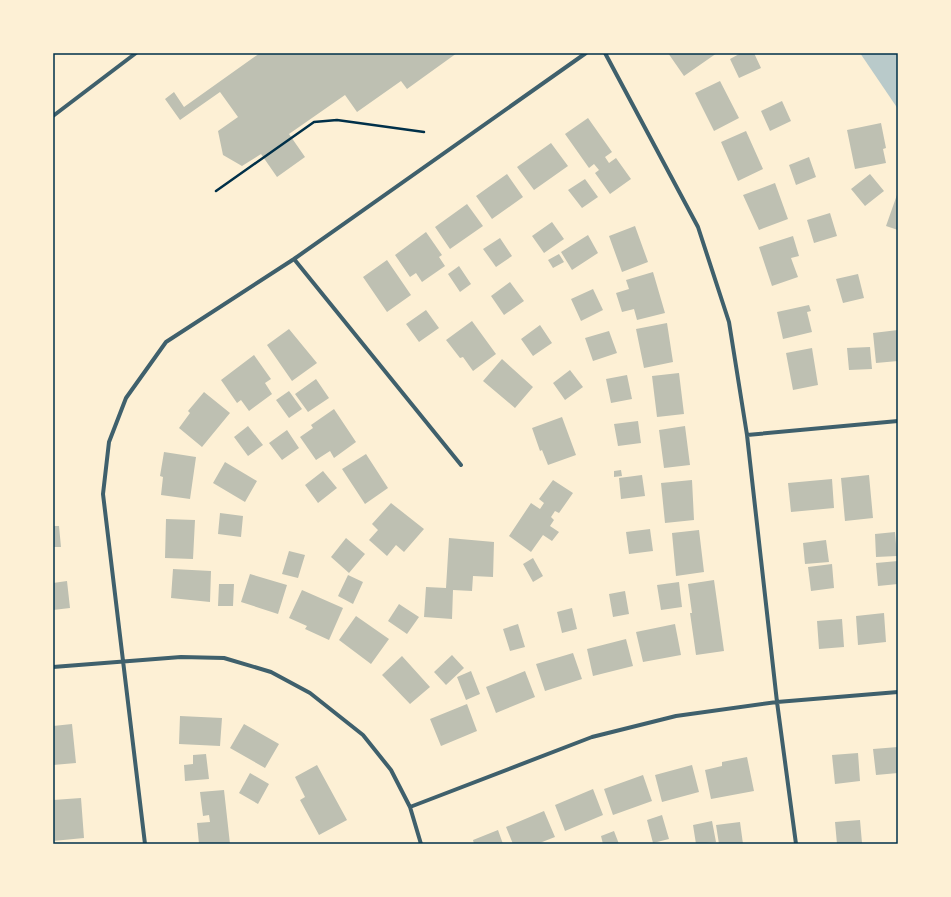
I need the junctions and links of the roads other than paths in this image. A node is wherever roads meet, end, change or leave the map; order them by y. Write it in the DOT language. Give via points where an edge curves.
graph roads {
  1 [pos="136,53"];
  2 [pos="586,53"];
  3 [pos="605,53"];
  4 [pos="53,116"];
  5 [pos="294,259"];
  6 [pos="898,421"];
  7 [pos="746,435"];
  8 [pos="461,465"];
  9 [pos="122,661"];
  10 [pos="53,667"];
  11 [pos="898,692"];
  12 [pos="777,702"];
  13 [pos="410,807"];
  14 [pos="145,844"];
  15 [pos="420,844"];
  16 [pos="796,844"];
  1 -- 4 [label="street"];
  2 -- 5 [label="street"];
  3 -- 7 [label="street" via="698,227 728,322"];
  5 -- 8 [label="street"];
  5 -- 9 [label="street" via="166,342 126,398 109,442 103,494"];
  6 -- 7 [label="street"];
  7 -- 12 [label="street"];
  9 -- 10 [label="street"];
  9 -- 13 [label="street" via="181,657 224,658 271,672 310,693 363,735 391,770"];
  9 -- 14 [label="street"];
  11 -- 12 [label="street"];
  12 -- 13 [label="street" via="676,716 592,737"];
  12 -- 16 [label="street"];
  13 -- 15 [label="street"];
}
